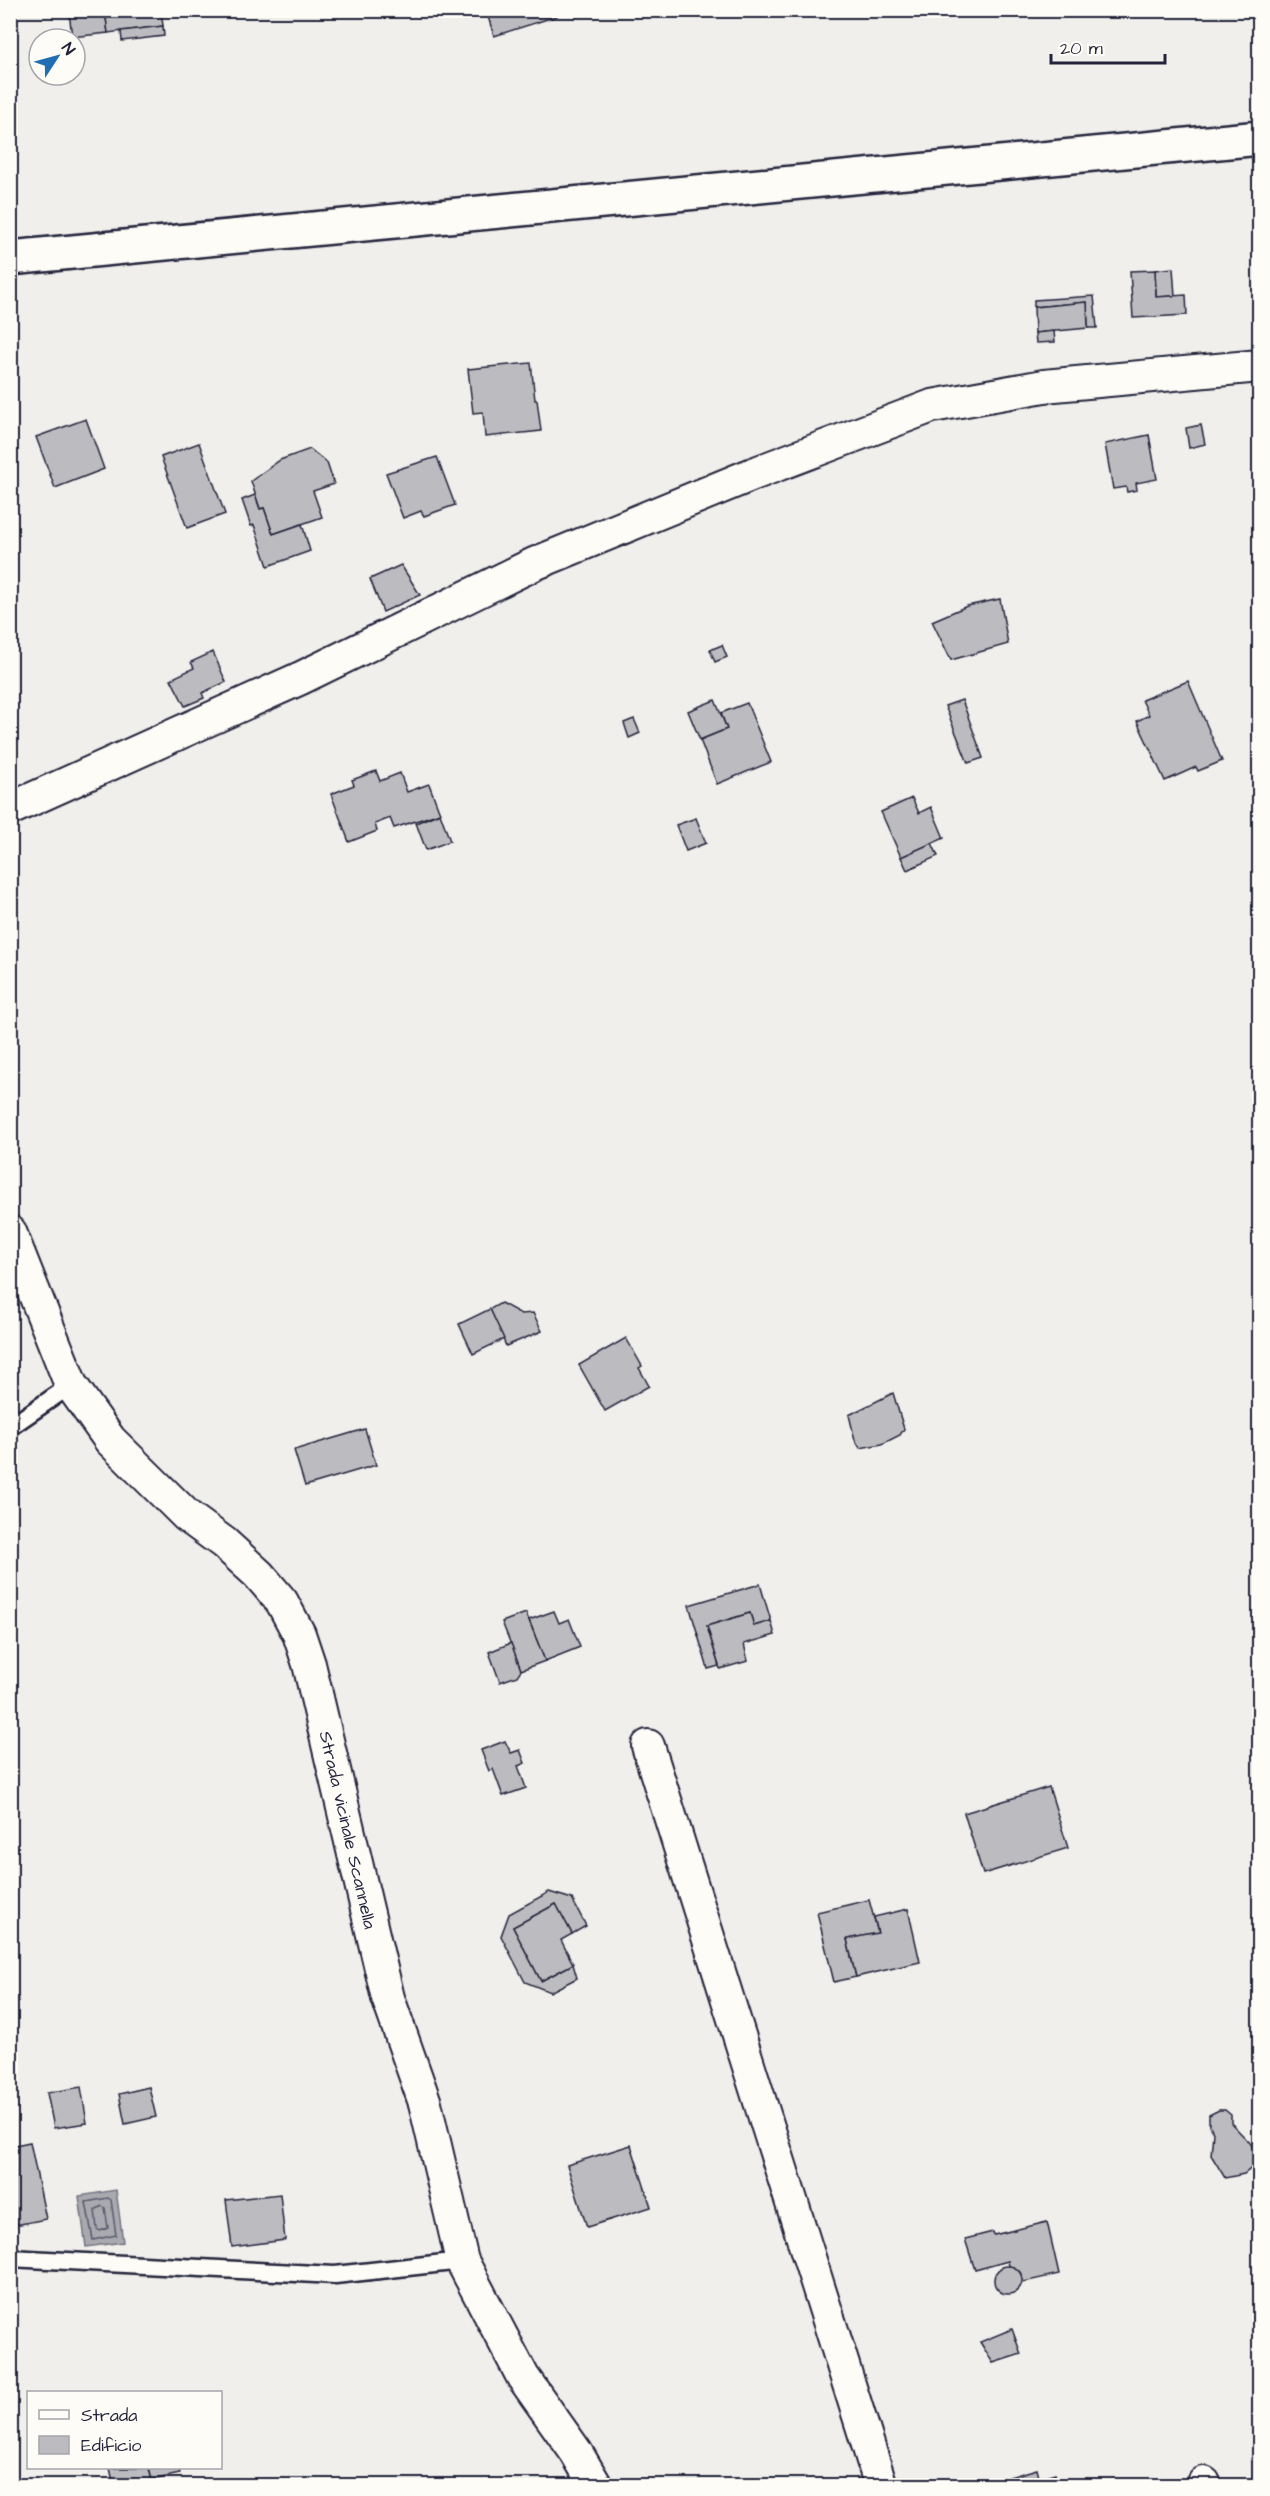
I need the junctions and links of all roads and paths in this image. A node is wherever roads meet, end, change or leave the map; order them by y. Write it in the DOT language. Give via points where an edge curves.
graph roads {
  1 [pos="1260,138"];
  2 [pos="10,258"];
  3 [pos="1260,366"];
  4 [pos="10,809"];
  5 [pos="10,1232"];
  6 [pos="71,1385"];
  7 [pos="10,1427"];
  8 [pos="648,1746"];
  9 [pos="10,2258"];
  10 [pos="462,2261"];
  11 [pos="596,2486"];
  12 [pos="881,2486"];
  1 -- 2 [label="main road"];
  3 -- 4 [label="street" via="1044,386 932,406 534,564 301,678"];
  5 -- 6 [label="street, Strada vicinale Scannella"];
  6 -- 7 [label="lane"];
  6 -- 10 [label="street, Strada vicinale Scannella" via="110,1440 187,1516 259,1575 282,1602 299,1634 388,1998 425,2103"];
  8 -- 12 [label="street"];
  9 -- 10 [label="lane" via="335,2275"];
  10 -- 11 [label="street, Strada vicinale Scannella" via="524,2377"];
}
